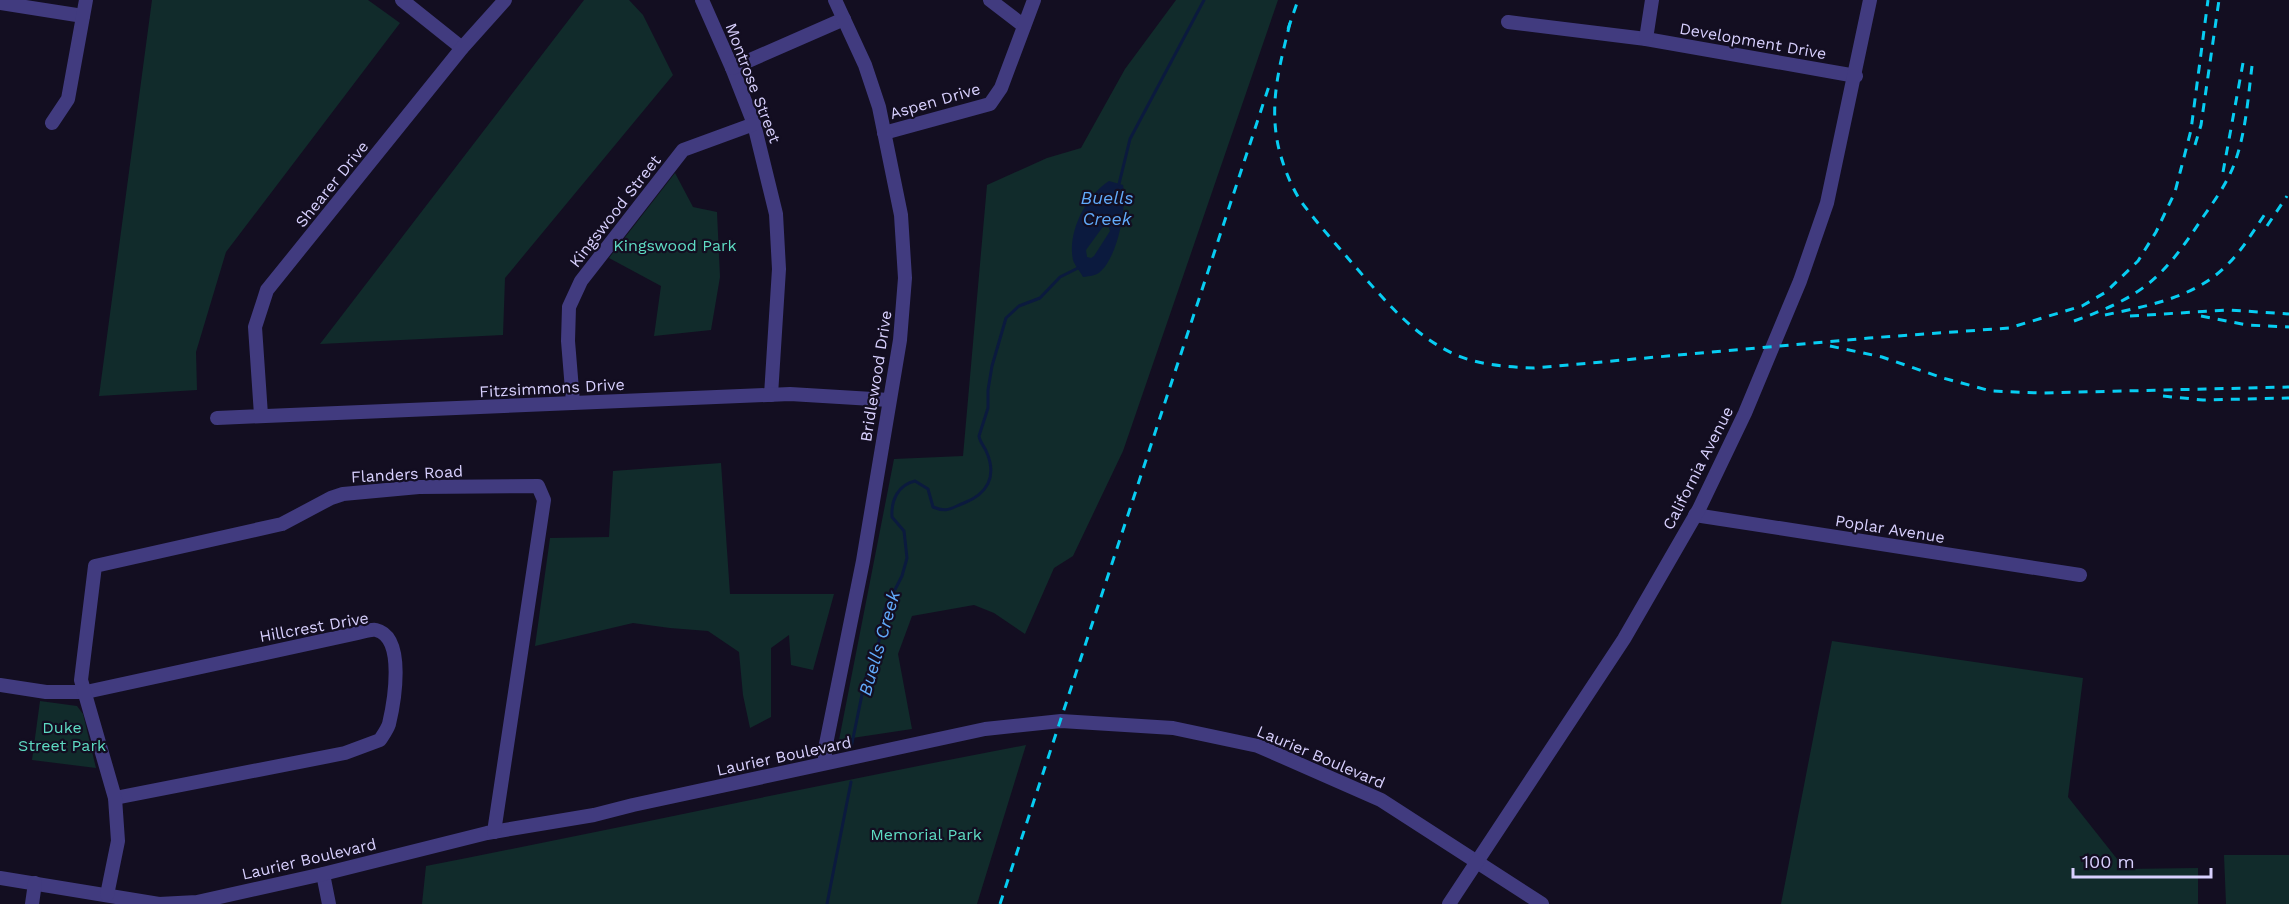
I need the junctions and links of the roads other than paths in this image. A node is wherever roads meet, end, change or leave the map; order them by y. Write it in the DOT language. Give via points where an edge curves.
graph roads {
  1 [pos="86,0"];
  2 [pos="402,0"];
  3 [pos="505,0"];
  4 [pos="702,0"];
  5 [pos="835,0"];
  6 [pos="990,0"];
  7 [pos="1034,0"];
  8 [pos="1652,0"];
  9 [pos="1870,0"];
  10 [pos="0,3"];
  11 [pos="83,16"];
  12 [pos="844,18"];
  13 [pos="1508,22"];
  14 [pos="1024,26"];
  15 [pos="1646,39"];
  16 [pos="462,48"];
  17 [pos="732,68"];
  18 [pos="1856,76"];
  19 [pos="52,123"];
  20 [pos="754,124"];
  21 [pos="884,133"];
  22 [pos="771,395"];
  23 [pos="889,400"];
  24 [pos="573,402"];
  25 [pos="261,416"];
  26 [pos="217,418"];
  27 [pos="1695,515"];
  28 [pos="2080,575"];
  29 [pos="0,685"];
  30 [pos="86,692"];
  31 [pos="825,763"];
  32 [pos="115,798"];
  33 [pos="494,831"];
  34 [pos="1477,862"];
  35 [pos="323,874"];
  36 [pos="0,878"];
  37 [pos="35,883"];
  38 [pos="107,895"];
  39 [pos="32,904"];
  40 [pos="159,904"];
  41 [pos="329,904"];
  42 [pos="1449,904"];
  43 [pos="1542,904"];
  1 -- 11 [label="street"];
  2 -- 16 [label="street"];
  3 -- 16 [label="street, Shearer Drive"];
  4 -- 17 [label="street, Montrose Street"];
  5 -- 12 [label="street, Bridlewood Drive"];
  6 -- 14 [label="street"];
  7 -- 14 [label="street, Aspen Drive"];
  8 -- 15 [label="street"];
  9 -- 18 [label="street, California Avenue"];
  10 -- 11 [label="street"];
  11 -- 19 [label="street" via="68,99"];
  12 -- 17 [label="street"];
  12 -- 21 [label="street, Bridlewood Drive" via="865,64"];
  13 -- 15 [label="street, Development Drive"];
  14 -- 21 [label="street, Aspen Drive" via="1001,88 990,104"];
  15 -- 18 [label="street, Development Drive"];
  16 -- 25 [label="street, Shearer Drive" via="267,290 255,327"];
  17 -- 20 [label="street, Montrose Street"];
  18 -- 27 [label="street, California Avenue" via="1827,203 1800,281 1745,413"];
  20 -- 22 [label="street, Montrose Street" via="776,214 779,269"];
  20 -- 24 [label="street, Kingswood Street" via="683,150 581,281 569,307"];
  21 -- 23 [label="street, Bridlewood Drive" via="901,215 905,278 900,340"];
  22 -- 23 [label="street, Fitzsimmons Drive"];
  22 -- 24 [label="street, Fitzsimmons Drive"];
  23 -- 31 [label="street, Bridlewood Drive"];
  24 -- 25 [label="street, Fitzsimmons Drive"];
  25 -- 26 [label="street, Fitzsimmons Drive"];
  27 -- 28 [label="street, Poplar Avenue"];
  27 -- 34 [label="street, California Avenue" via="1624,639"];
  29 -- 30 [label="street" via="46,692"];
  30 -- 32 [label="street, Flanders Road"];
  30 -- 32 [label="street, Hillcrest Drive" via="376,630 387,636 394,650 396,666 388,726 380,741 345,753"];
  30 -- 33 [label="street, Flanders Road" via="81,680 95,566 282,524 343,494 419,487 538,486 544,500"];
  31 -- 33 [label="street, Laurier Boulevard" via="594,815"];
  31 -- 34 [label="street, Laurier Boulevard" via="985,729 1061,721 1173,728 1258,746 1382,800"];
  32 -- 38 [label="street, Flanders Road" via="118,841"];
  33 -- 35 [label="street, Laurier Boulevard"];
  34 -- 42 [label="street, California Avenue"];
  34 -- 43 [label="street, Laurier Boulevard"];
  35 -- 40 [label="street, Laurier Boulevard" via="197,902"];
  35 -- 41 [label="street"];
  36 -- 37 [label="street, Laurier Boulevard"];
  37 -- 38 [label="street, Laurier Boulevard"];
  37 -- 39 [label="street"];
  38 -- 40 [label="street, Laurier Boulevard"];
}
